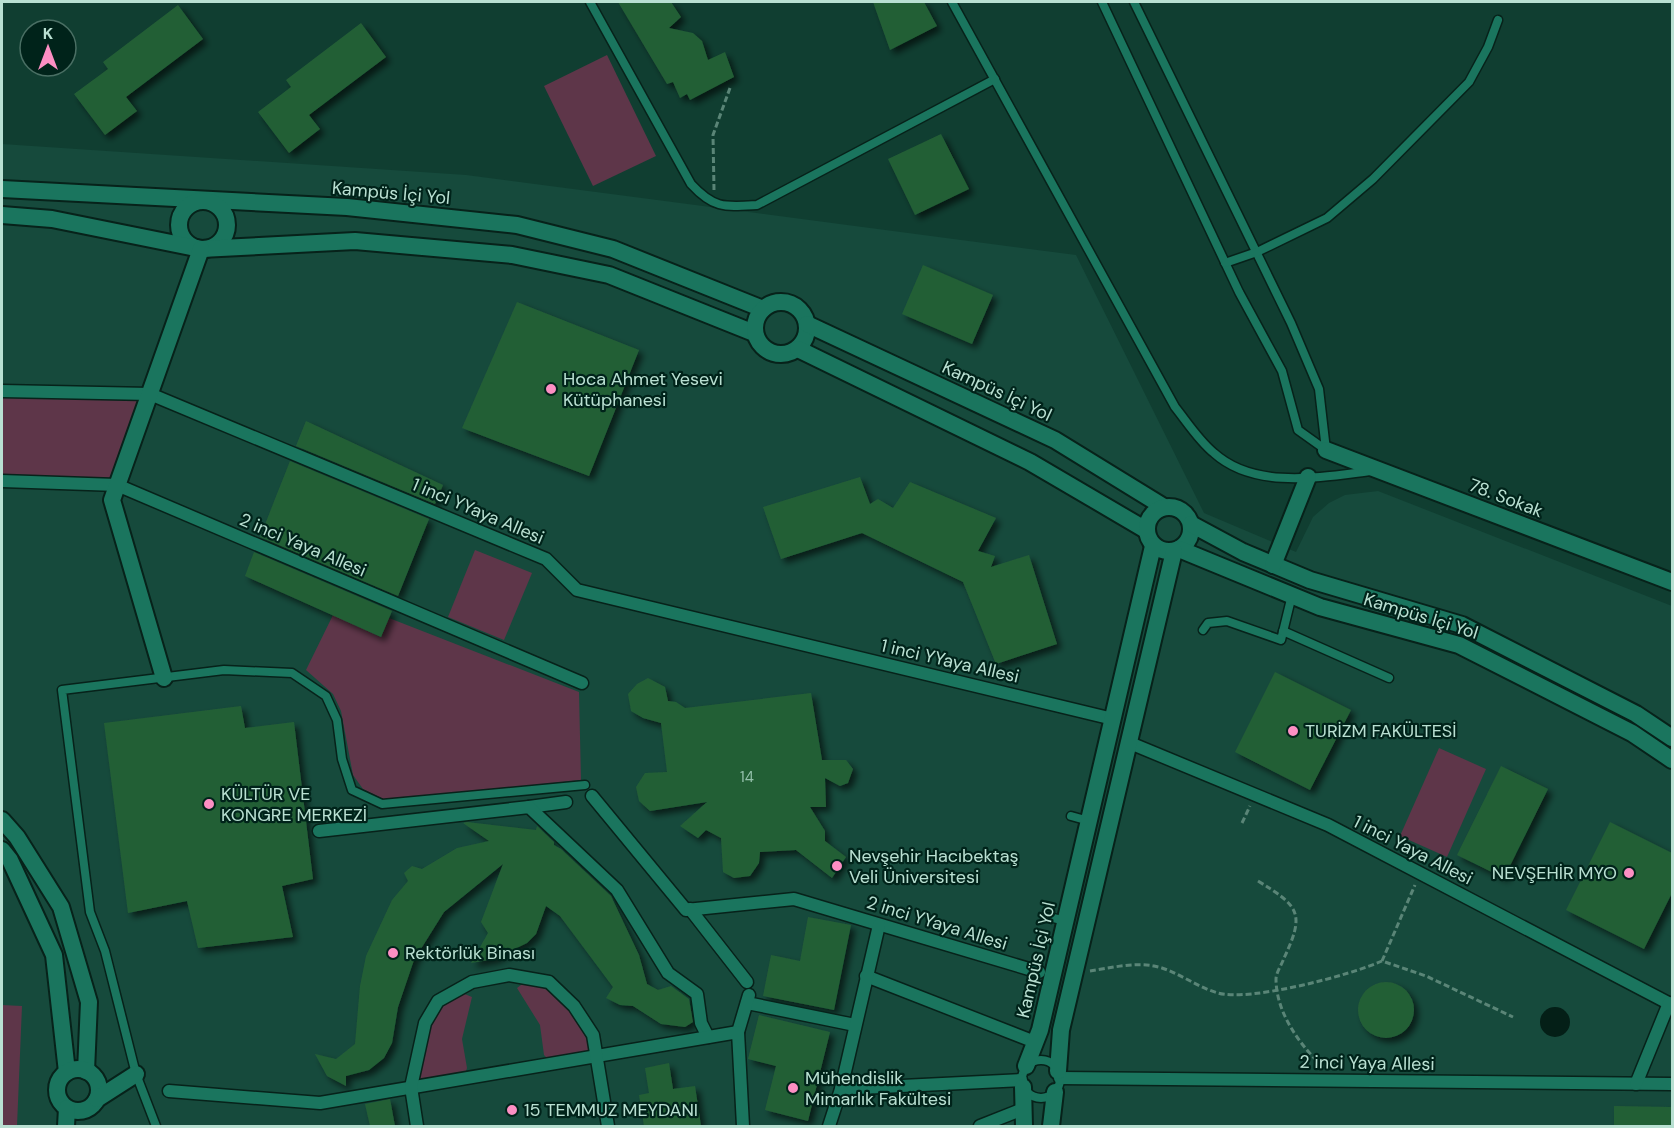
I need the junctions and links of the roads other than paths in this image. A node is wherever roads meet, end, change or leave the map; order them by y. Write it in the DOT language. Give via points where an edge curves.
graph roads {
  1 [pos="590,2"];
  2 [pos="952,2"];
  3 [pos="1102,2"];
  4 [pos="1134,2"];
  5 [pos="1498,20"];
  6 [pos="995,79"];
  7 [pos="2,189"];
  8 [pos="206,201"];
  9 [pos="2,215"];
  10 [pos="201,249"];
  11 [pos="1257,252"];
  12 [pos="1225,262"];
  13 [pos="763,309"];
  14 [pos="807,324"];
  15 [pos="754,333"];
  16 [pos="798,349"];
  17 [pos="2,392"];
  18 [pos="150,393"];
  19 [pos="1326,450"];
  20 [pos="1377,470"];
  21 [pos="1308,477"];
  22 [pos="2,481"];
  23 [pos="117,485"];
  24 [pos="1164,507"];
  25 [pos="1191,524"];
  26 [pos="1146,530"];
  27 [pos="1153,546"];
  28 [pos="1176,550"];
  29 [pos="1274,565"];
  30 [pos="1672,582"];
  31 [pos="1292,595"];
  32 [pos="1203,630"];
  33 [pos="1283,631"];
  34 [pos="164,678"];
  35 [pos="1389,678"];
  36 [pos="582,683"];
  37 [pos="1113,718"];
  38 [pos="1672,738"];
  39 [pos="1130,743"];
  40 [pos="1672,760"];
  41 [pos="585,784"];
  42 [pos="592,796"];
  43 [pos="566,802"];
  44 [pos="529,807"];
  45 [pos="1071,816"];
  46 [pos="2,820"];
  47 [pos="1089,821"];
  48 [pos="319,831"];
  49 [pos="2,850"];
  50 [pos="690,909"];
  51 [pos="1049,917"];
  52 [pos="1066,921"];
  53 [pos="879,925"];
  54 [pos="1085,928"];
  55 [pos="1039,972"];
  56 [pos="866,976"];
  57 [pos="747,982"];
  58 [pos="1671,1004"];
  59 [pos="855,1025"];
  60 [pos="738,1032"];
  61 [pos="708,1037"];
  62 [pos="1035,1042"];
  63 [pos="597,1056"];
  64 [pos="67,1072"];
  65 [pos="89,1073"];
  66 [pos="136,1074"];
  67 [pos="1023,1078"];
  68 [pos="1058,1081"];
  69 [pos="1636,1084"];
  70 [pos="1672,1084"];
  71 [pos="411,1087"];
  72 [pos="841,1089"];
  73 [pos="169,1091"];
  74 [pos="92,1104"];
  75 [pos="67,1108"];
  76 [pos="1023,1109"];
  77 [pos="66,1126"];
  78 [pos="87,1126"];
  79 [pos="156,1126"];
  80 [pos="417,1126"];
  81 [pos="608,1126"];
  82 [pos="743,1126"];
  83 [pos="829,1126"];
  84 [pos="980,1126"];
  85 [pos="1024,1126"];
  86 [pos="1051,1126"];
  1 -- 6 [label="lane" via="691,184 706,201 726,207 757,205"];
  2 -- 6 [label="lane"];
  3 -- 12 [label="lane"];
  4 -- 11 [label="lane"];
  5 -- 11 [label="lane" via="1469,82 1373,179 1327,218"];
  6 -- 21 [label="lane" via="1175,406 1214,454 1252,474 1281,479"];
  7 -- 8 [label="street, Kampüs İçi Yol"];
  8 -- 10 [label="street" via="224,213 227,227 216,246"];
  8 -- 10 [label="street" via="185,208 178,222 181,237 193,248"];
  8 -- 13 [label="street, Kampüs İçi Yol" via="347,207 517,225 613,249"];
  9 -- 10 [label="street" via="52,219"];
  10 -- 15 [label="street" via="354,241 512,255 609,275"];
  10 -- 18 [label="street"];
  11 -- 12 [label="lane"];
  11 -- 19 [label="lane" via="1319,389"];
  12 -- 19 [label="lane" via="1282,371 1298,430"];
  13 -- 14 [label="street" via="771,304 789,303"];
  13 -- 15 [label="street" via="757,316"];
  14 -- 16 [label="street" via="807,333"];
  14 -- 24 [label="street, Kampüs İçi Yol" via="1055,440"];
  15 -- 16 [label="street" via="758,342 772,353"];
  16 -- 26 [label="street" via="1030,462"];
  17 -- 18 [label="street, 1 inci YYaya Allesi"];
  18 -- 23 [label="street"];
  18 -- 37 [label="street, 1 inci YYaya Allesi" via="546,559 577,590"];
  19 -- 20 [label="street, 78. Sokak"];
  20 -- 21 [label="lane"];
  20 -- 30 [label="street, 78. Sokak"];
  21 -- 29 [label="street"];
  22 -- 23 [label="street, 2 inci Yaya Allesi"];
  23 -- 34 [label="street" via="112,500"];
  23 -- 36 [label="street, 2 inci Yaya Allesi"];
  24 -- 25 [label="street" via="1180,510"];
  24 -- 26 [label="street" via="1149,518"];
  25 -- 28 [label="street" via="1188,541"];
  25 -- 29 [label="street, Kampüs İçi Yol"];
  26 -- 27 [label="street"];
  27 -- 28 [label="street" via="1165,552"];
  27 -- 37 [label="street, Kampüs İçi Yol"];
  28 -- 31 [label="street, Kampüs İçi Yol"];
  28 -- 39 [label="street"];
  29 -- 38 [label="street, Kampüs İçi Yol" via="1310,580 1462,625 1636,714"];
  31 -- 33 [label="lane"];
  31 -- 40 [label="street, Kampüs İçi Yol" via="1320,607 1459,645 1632,733"];
  32 -- 33 [label="lane" via="1208,623 1227,621 1281,640"];
  33 -- 35 [label="lane"];
  34 -- 41 [label="lane" via="224,670 292,673 326,696 337,720 342,759 352,790 382,804"];
  34 -- 66 [label="lane" via="62,690 90,912 105,951"];
  37 -- 47 [label="street, Kampüs İçi Yol"];
  39 -- 54 [label="street"];
  39 -- 58 [label="street, 1 inci Yaya Allesi" via="1328,825"];
  42 -- 50 [label="street" via="686,910"];
  43 -- 44 [label="street"];
  44 -- 48 [label="street"];
  44 -- 61 [label="street" via="616,890 669,974 697,994 700,1023"];
  45 -- 47 [label="lane"];
  46 -- 65 [label="street" via="61,907 88,1002"];
  47 -- 52 [label="street, Kampüs İçi Yol"];
  49 -- 64 [label="street" via="54,955"];
  50 -- 53 [label="street, 2 inci YYaya Allesi" via="794,899"];
  50 -- 57 [label="street"];
  51 -- 52 [label="lane"];
  52 -- 54 [label="street"];
  52 -- 62 [label="street, Kampüs İçi Yol"];
  53 -- 55 [label="street, 2 inci YYaya Allesi"];
  53 -- 56 [label="street"];
  54 -- 68 [label="street" via="1060,1030"];
  56 -- 59 [label="street"];
  56 -- 62 [label="street"];
  58 -- 69 [label="street"];
  59 -- 60 [label="street" via="748,999"];
  59 -- 72 [label="street"];
  60 -- 61 [label="street"];
  60 -- 82 [label="street"];
  61 -- 63 [label="street"];
  62 -- 67 [label="street, Kampüs İçi Yol"];
  63 -- 71 [label="street"];
  63 -- 71 [label="street" via="593,1035 574,1006 549,982 509,975 472,982 438,1001 425,1023"];
  63 -- 81 [label="street"];
  64 -- 65 [label="street"];
  64 -- 75 [label="street" via="57,1090"];
  65 -- 66 [label="street"];
  65 -- 74 [label="street" via="99,1086"];
  66 -- 74 [label="street"];
  66 -- 79 [label="lane"];
  67 -- 68 [label="lane" via="1040,1060 1047,1061"];
  67 -- 68 [label="lane" via="1027,1094 1041,1099"];
  67 -- 72 [label="street"];
  67 -- 76 [label="street, Kampüs İçi Yol"];
  68 -- 69 [label="street, 2 inci Yaya Allesi"];
  68 -- 86 [label="street"];
  69 -- 70 [label="street, 2 inci Yaya Allesi"];
  71 -- 73 [label="street" via="320,1103"];
  71 -- 80 [label="street"];
  72 -- 83 [label="street"];
  74 -- 75 [label="street" via="73,1111"];
  74 -- 78 [label="street"];
  75 -- 77 [label="street"];
  76 -- 84 [label="street"];
  76 -- 85 [label="street, Kampüs İçi Yol"];
}
